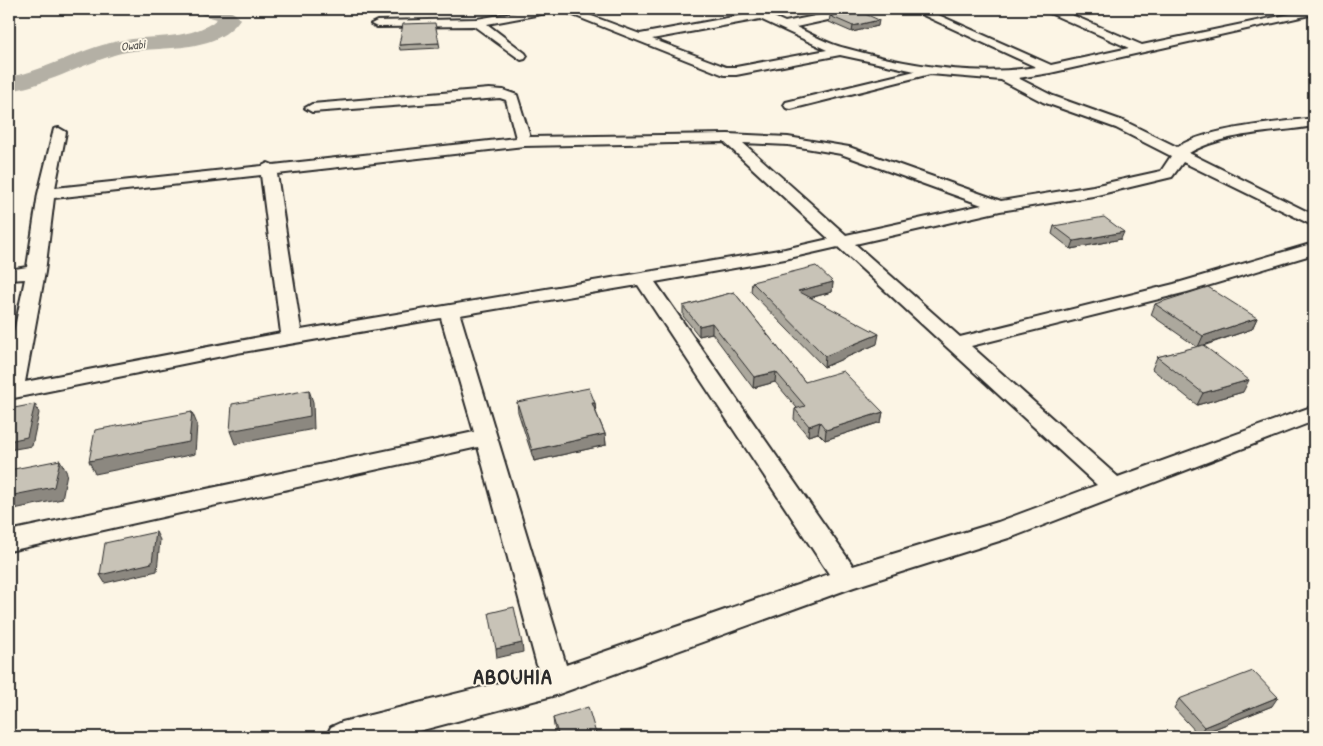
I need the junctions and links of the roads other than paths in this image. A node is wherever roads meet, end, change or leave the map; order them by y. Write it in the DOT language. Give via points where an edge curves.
graph roads {
  1 [pos="552,9"];
  2 [pos="564,9"];
  3 [pos="747,9"];
  4 [pos="865,9"];
  5 [pos="916,9"];
  6 [pos="1049,9"];
  7 [pos="1314,10"];
  8 [pos="763,16"];
  9 [pos="477,22"];
  10 [pos="377,24"];
  11 [pos="786,25"];
  12 [pos="639,38"];
  13 [pos="1139,48"];
  14 [pos="840,51"];
  15 [pos="520,56"];
  16 [pos="1050,69"];
  17 [pos="930,70"];
  18 [pos="1004,76"];
  19 [pos="791,105"];
  20 [pos="312,108"];
  21 [pos="1314,122"];
  22 [pos="59,132"];
  23 [pos="728,138"];
  24 [pos="524,142"];
  25 [pos="1178,153"];
  26 [pos="268,168"];
  27 [pos="46,194"];
  28 [pos="1000,206"];
  29 [pos="1314,221"];
  30 [pos="842,243"];
  31 [pos="1314,248"];
  32 [pos="36,272"];
  33 [pos="9,275"];
  34 [pos="643,278"];
  35 [pos="449,311"];
  36 [pos="292,337"];
  37 [pos="955,344"];
  38 [pos="10,391"];
  39 [pos="1314,413"];
  40 [pos="487,437"];
  41 [pos="1116,488"];
  42 [pos="9,541"];
  43 [pos="847,579"];
  44 [pos="556,682"];
  45 [pos="342,737"];
  1 -- 9 [label="street"];
  2 -- 12 [label="street"];
  3 -- 8 [label="street"];
  4 -- 11 [label="street"];
  5 -- 16 [label="street"];
  6 -- 13 [label="street"];
  7 -- 13 [label="street"];
  8 -- 11 [label="street"];
  8 -- 12 [label="street"];
  9 -- 10 [label="street"];
  9 -- 15 [label="street"];
  11 -- 14 [label="street"];
  12 -- 14 [label="street" via="728,71"];
  13 -- 16 [label="street"];
  14 -- 17 [label="street"];
  16 -- 18 [label="street"];
  17 -- 18 [label="street"];
  17 -- 19 [label="street"];
  18 -- 25 [label="street" via="1048,99 1121,125"];
  20 -- 24 [label="street" via="503,94 512,98"];
  21 -- 25 [label="street" via="1220,137 1184,148"];
  22 -- 27 [label="street"];
  23 -- 24 [label="street"];
  23 -- 28 [label="street" via="788,141 844,150"];
  23 -- 30 [label="street"];
  24 -- 26 [label="street"];
  25 -- 28 [label="street" via="1174,168 1150,179"];
  25 -- 29 [label="street"];
  26 -- 27 [label="street"];
  26 -- 36 [label="street"];
  27 -- 32 [label="street"];
  28 -- 30 [label="street"];
  30 -- 34 [label="street"];
  30 -- 37 [label="street"];
  31 -- 37 [label="street" via="1170,293"];
  32 -- 33 [label="street"];
  32 -- 38 [label="street"];
  34 -- 35 [label="street"];
  34 -- 43 [label="street"];
  35 -- 36 [label="street"];
  35 -- 40 [label="street"];
  36 -- 38 [label="street"];
  37 -- 41 [label="street"];
  39 -- 41 [label="street"];
  40 -- 42 [label="street"];
  40 -- 44 [label="street"];
  41 -- 43 [label="street" via="1006,529"];
  43 -- 44 [label="street"];
  44 -- 45 [label="street"];
}
